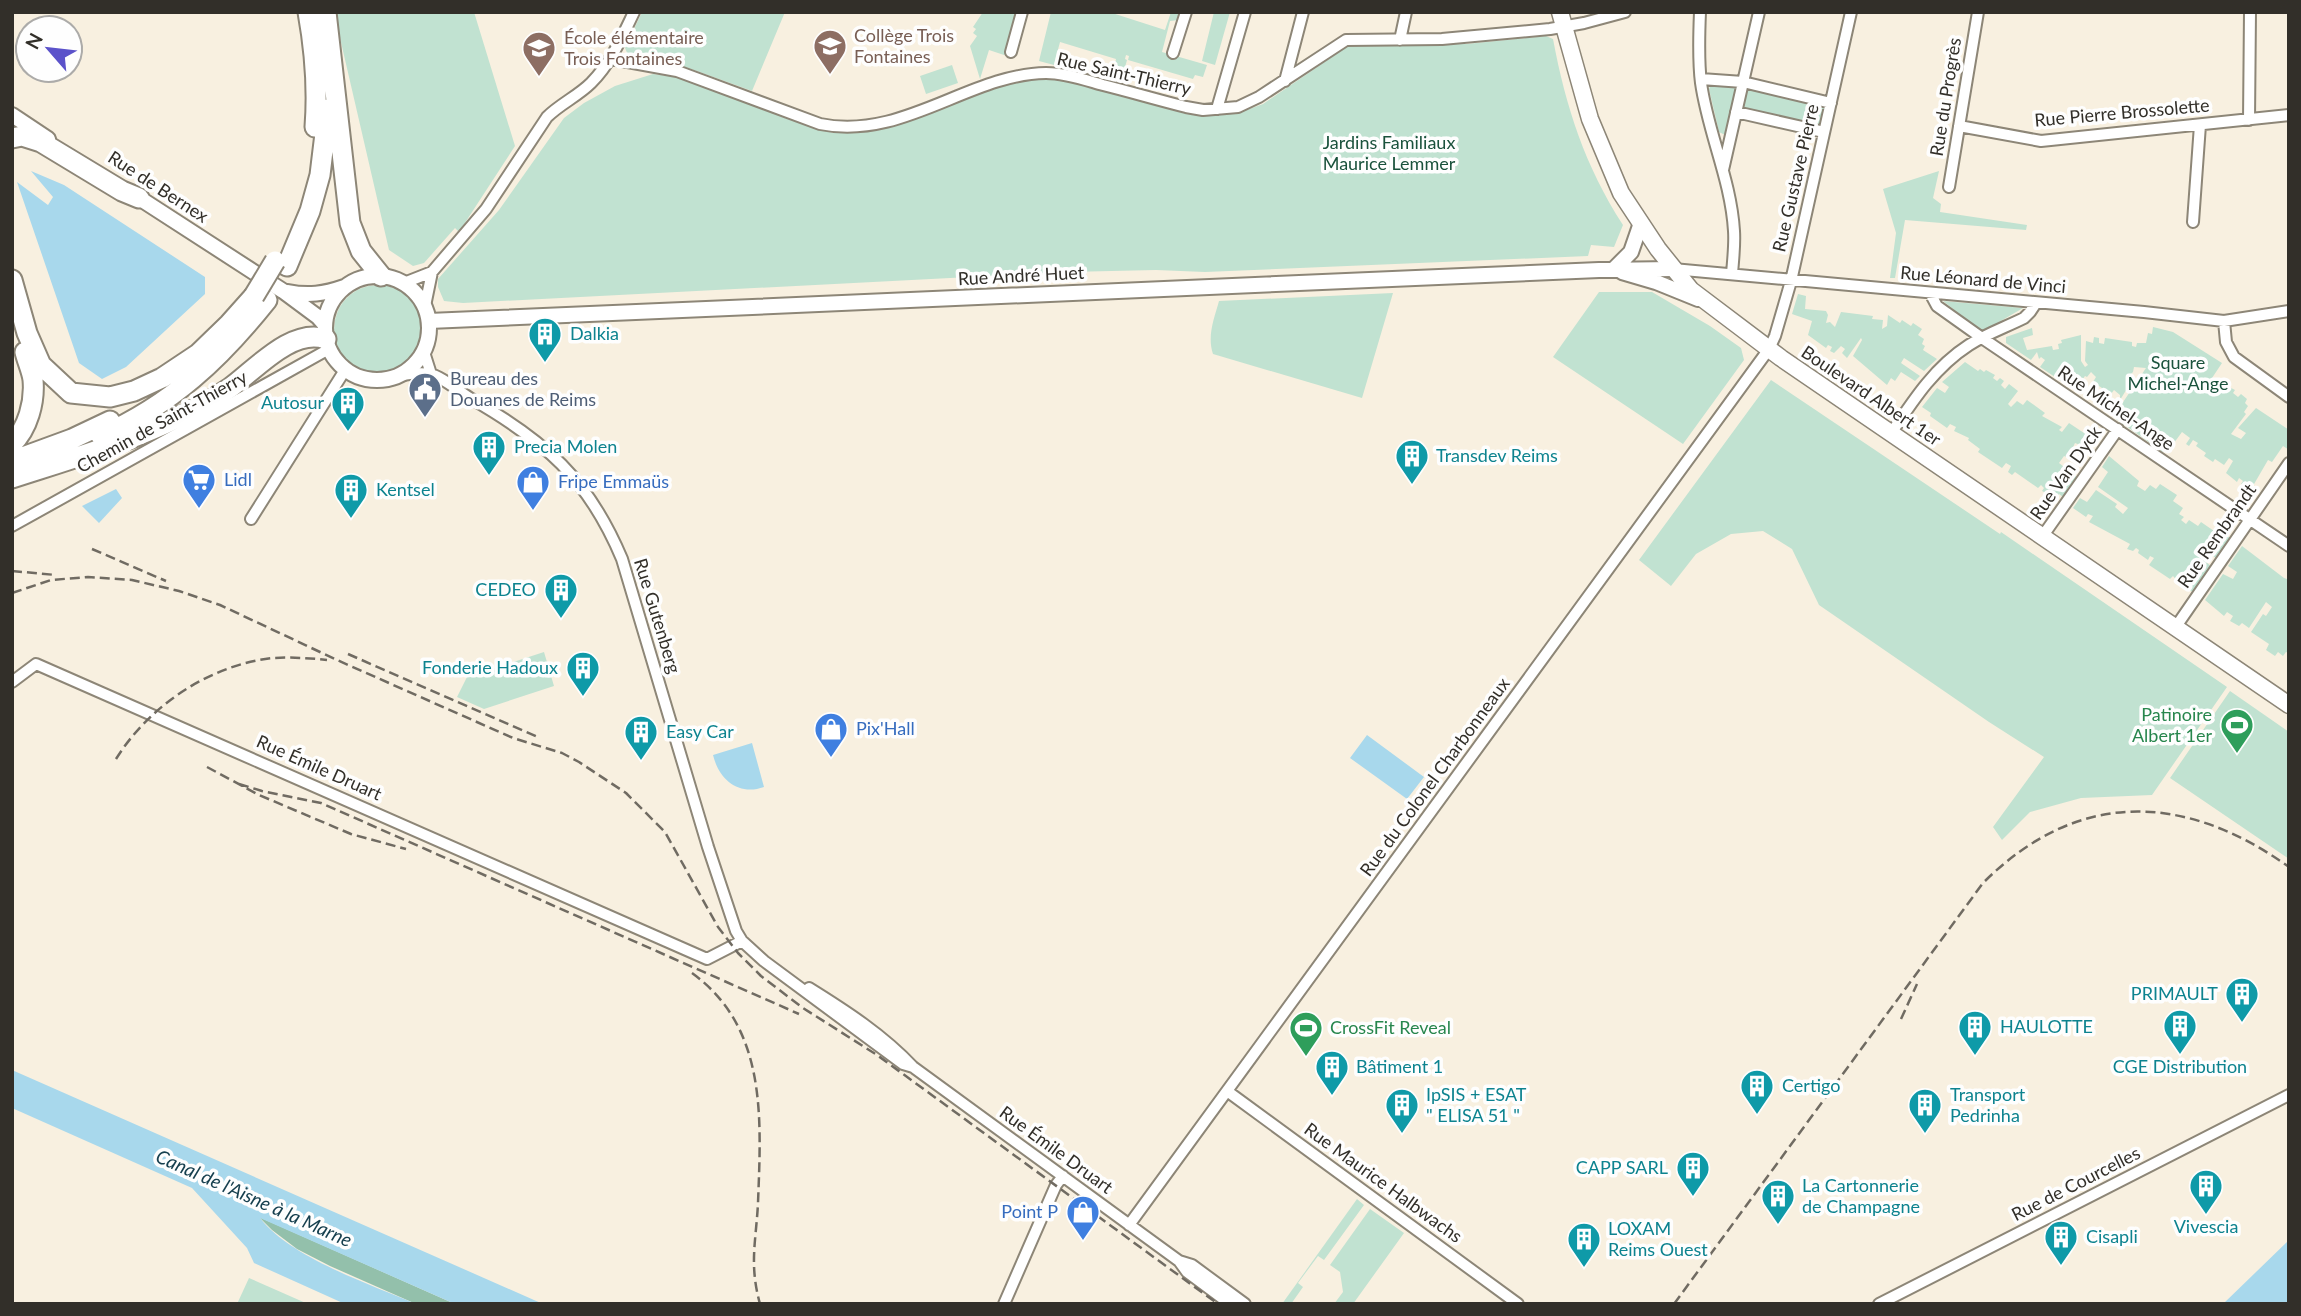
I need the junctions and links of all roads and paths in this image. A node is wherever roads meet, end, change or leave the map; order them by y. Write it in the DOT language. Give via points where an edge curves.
graph roads {
  1 [pos="308,12"];
  2 [pos="324,12"];
  3 [pos="634,12"];
  4 [pos="1022,12"];
  5 [pos="1186,12"];
  6 [pos="1245,12"];
  7 [pos="1303,12"];
  8 [pos="1406,12"];
  9 [pos="1625,12"];
  10 [pos="1700,12"];
  11 [pos="1759,12"];
  12 [pos="1851,12"];
  13 [pos="1978,12"];
  14 [pos="2250,12"];
  15 [pos="1585,18"];
  16 [pos="1558,23"];
  17 [pos="1400,40"];
  18 [pos="1011,52"];
  19 [pos="1173,53"];
  20 [pos="611,59"];
  21 [pos="1701,79"];
  22 [pos="1285,81"];
  23 [pos="1743,82"];
  24 [pos="1831,103"];
  25 [pos="1217,109"];
  26 [pos="1736,112"];
  27 [pos="2289,115"];
  28 [pos="12,116"];
  29 [pos="2249,120"];
  30 [pos="2200,125"];
  31 [pos="1959,126"];
  32 [pos="1824,132"];
  33 [pos="12,138"];
  34 [pos="1723,170"];
  35 [pos="1949,187"];
  36 [pos="139,198"];
  37 [pos="2193,222"];
  38 [pos="1641,223"];
  39 [pos="281,264"];
  40 [pos="1673,268"];
  41 [pos="1614,269"];
  42 [pos="432,272"];
  43 [pos="1732,275"];
  44 [pos="381,276"];
  45 [pos="12,280"];
  46 [pos="1791,281"];
  47 [pos="404,283"];
  48 [pos="345,287"];
  49 [pos="1930,292"];
  50 [pos="268,296"];
  51 [pos="1704,302"];
  52 [pos="2036,303"];
  53 [pos="425,306"];
  54 [pos="2289,311"];
  55 [pos="14,315"];
  56 [pos="429,321"];
  57 [pos="2224,321"];
  58 [pos="327,338"];
  59 [pos="1982,338"];
  60 [pos="1769,349"];
  61 [pos="424,352"];
  62 [pos="345,370"];
  63 [pos="431,374"];
  64 [pos="402,375"];
  65 [pos="2289,381"];
  66 [pos="2286,395"];
  67 [pos="2118,429"];
  68 [pos="1892,432"];
  69 [pos="12,444"];
  70 [pos="12,461"];
  71 [pos="2289,463"];
  72 [pos="12,471"];
  73 [pos="12,478"];
  74 [pos="251,519"];
  75 [pos="2249,521"];
  76 [pos="12,526"];
  77 [pos="2042,537"];
  78 [pos="2289,546"];
  79 [pos="2175,628"];
  80 [pos="12,682"];
  81 [pos="2289,705"];
  82 [pos="742,941"];
  83 [pos="1227,1091"];
  84 [pos="2289,1095"];
  85 [pos="1063,1176"];
  86 [pos="1129,1225"];
  87 [pos="1178,1261"];
  88 [pos="1004,1304"];
  89 [pos="1230,1304"];
  90 [pos="1245,1304"];
  91 [pos="1518,1304"];
  92 [pos="1879,1304"];
  1 -- 39 [label="highway" via="317,93 314,136 308,175"];
  2 -- 39 [label="highway" via="329,101 320,175 310,211"];
  2 -- 44 [label="highway" via="350,223 361,251"];
  3 -- 20 [label="street"];
  4 -- 18 [label="street"];
  5 -- 19 [label="street"];
  6 -- 25 [label="street"];
  7 -- 22 [label="street"];
  8 -- 17 [label="street"];
  9 -- 15 [label="street, Rue Saint-Thierry"];
  10 -- 21 [label="street"];
  11 -- 23 [label="street"];
  12 -- 24 [label="street, Rue Gustave Pierre"];
  13 -- 31 [label="street, Rue du Progrès"];
  14 -- 29 [label="street"];
  15 -- 16 [label="street, Rue Saint-Thierry"];
  16 -- 17 [label="street, Rue Saint-Thierry"];
  16 -- 38 [label="main road, Boulevard Albert 1er" via="1590,119 1621,193"];
  17 -- 22 [label="street, Rue Saint-Thierry" via="1346,40"];
  20 -- 25 [label="street, Rue Saint-Thierry" via="677,71 834,127 886,123 1011,78 1047,73 1186,107"];
  20 -- 42 [label="street" via="590,85 547,117 486,209"];
  21 -- 23 [label="street"];
  21 -- 34 [label="street"];
  22 -- 25 [label="street, Rue Saint-Thierry" via="1238,107"];
  23 -- 24 [label="street"];
  23 -- 26 [label="street"];
  24 -- 32 [label="street, Rue Gustave Pierre"];
  26 -- 32 [label="street"];
  26 -- 34 [label="street"];
  27 -- 29 [label="street, Rue Pierre Brossolette"];
  28 -- 36 [label="street, Rue de Bernex"];
  29 -- 30 [label="street, Rue Pierre Brossolette"];
  30 -- 31 [label="street, Rue Pierre Brossolette" via="2041,141"];
  30 -- 37 [label="street"];
  31 -- 35 [label="street, Rue du Progrès"];
  32 -- 46 [label="street, Rue Gustave Pierre"];
  33 -- 36 [label="highway" via="41,142"];
  34 -- 43 [label="street" via="1735,233"];
  36 -- 50 [label="street, Rue de Bernex"];
  38 -- 40 [label="main road, Boulevard Albert 1er"];
  38 -- 41 [label="street" via="1631,252"];
  39 -- 50 [label="highway, bridge"];
  40 -- 41 [label="street, Rue André Huet"];
  40 -- 43 [label="street, Rue Léonard de Vinci"];
  40 -- 51 [label="main road, Boulevard Albert 1er"];
  41 -- 51 [label="street"];
  41 -- 56 [label="street, Rue André Huet"];
  42 -- 47 [label="street"];
  42 -- 53 [label="street"];
  43 -- 46 [label="street, Rue Léonard de Vinci"];
  44 -- 47 [label="street"];
  44 -- 48 [label="street"];
  45 -- 50 [label="highway" via="41,365 71,393 110,397 162,378"];
  46 -- 49 [label="street, Rue Léonard de Vinci"];
  46 -- 60 [label="street, Rue Gustave Pierre"];
  47 -- 53 [label="street"];
  48 -- 50 [label="street" via="325,294"];
  48 -- 58 [label="street" via="328,312"];
  49 -- 52 [label="street, Rue Léonard de Vinci"];
  49 -- 59 [label="street, Rue Michel-Ange" via="1937,306"];
  50 -- 58 [label="street, Rue de Bernex" via="318,317"];
  50 -- 70 [label="highway" via="192,369 155,396 72,439"];
  50 -- 72 [label="highway" via="211,364 156,407 93,439"];
  51 -- 60 [label="main road, Boulevard Albert 1er"];
  52 -- 57 [label="street, Rue Léonard de Vinci"];
  52 -- 59 [label="street" via="2024,317"];
  53 -- 56 [label="street"];
  54 -- 57 [label="street, Rue Léonard de Vinci"];
  55 -- 69 [label="highway" via="33,379 32,407 21,436"];
  56 -- 61 [label="street"];
  57 -- 66 [label="street" via="2226,342 2234,357"];
  58 -- 62 [label="street"];
  58 -- 73 [label="highway" via="317,336 282,347 230,388 167,423"];
  58 -- 76 [label="street, Chemin de Saint-Thierry"];
  59 -- 67 [label="street, Rue Michel-Ange"];
  59 -- 68 [label="street" via="1929,380"];
  60 -- 68 [label="main road, Boulevard Albert 1er"];
  60 -- 83 [label="street, Rue du Colonel Charbonneaux"];
  61 -- 63 [label="street"];
  61 -- 64 [label="street"];
  62 -- 64 [label="street" via="366,379"];
  62 -- 74 [label="street"];
  63 -- 64 [label="street"];
  63 -- 82 [label="street, Rue Gutenberg" via="517,425 550,452 600,514 622,559 724,898"];
  65 -- 66 [label="street"];
  67 -- 75 [label="street, Rue Michel-Ange"];
  67 -- 77 [label="street, Rue Van Dyck"];
  68 -- 77 [label="main road, Boulevard Albert 1er"];
  71 -- 75 [label="street, Rue Rembrandt"];
  75 -- 78 [label="street, Rue Michel-Ange"];
  75 -- 79 [label="street, Rue Rembrandt"];
  77 -- 79 [label="main road, Boulevard Albert 1er"];
  79 -- 81 [label="main road, Boulevard Albert 1er"];
  80 -- 82 [label="street, Rue Émile Druart" via="36,664 707,959"];
  82 -- 85 [label="street, Rue Émile Druart" via="785,976 841,1008 913,1067"];
  83 -- 86 [label="street, Rue du Colonel Charbonneaux"];
  83 -- 91 [label="street, Rue Maurice Halbwachs"];
  84 -- 92 [label="street, Rue de Courcelles"];
  85 -- 86 [label="street, Rue Émile Druart"];
  85 -- 88 [label="street"];
  86 -- 87 [label="street, Rue Émile Druart"];
  87 -- 89 [label="street, Rue Émile Druart"];
  87 -- 90 [label="street, Rue Émile Druart" via="1192,1265"];
}
